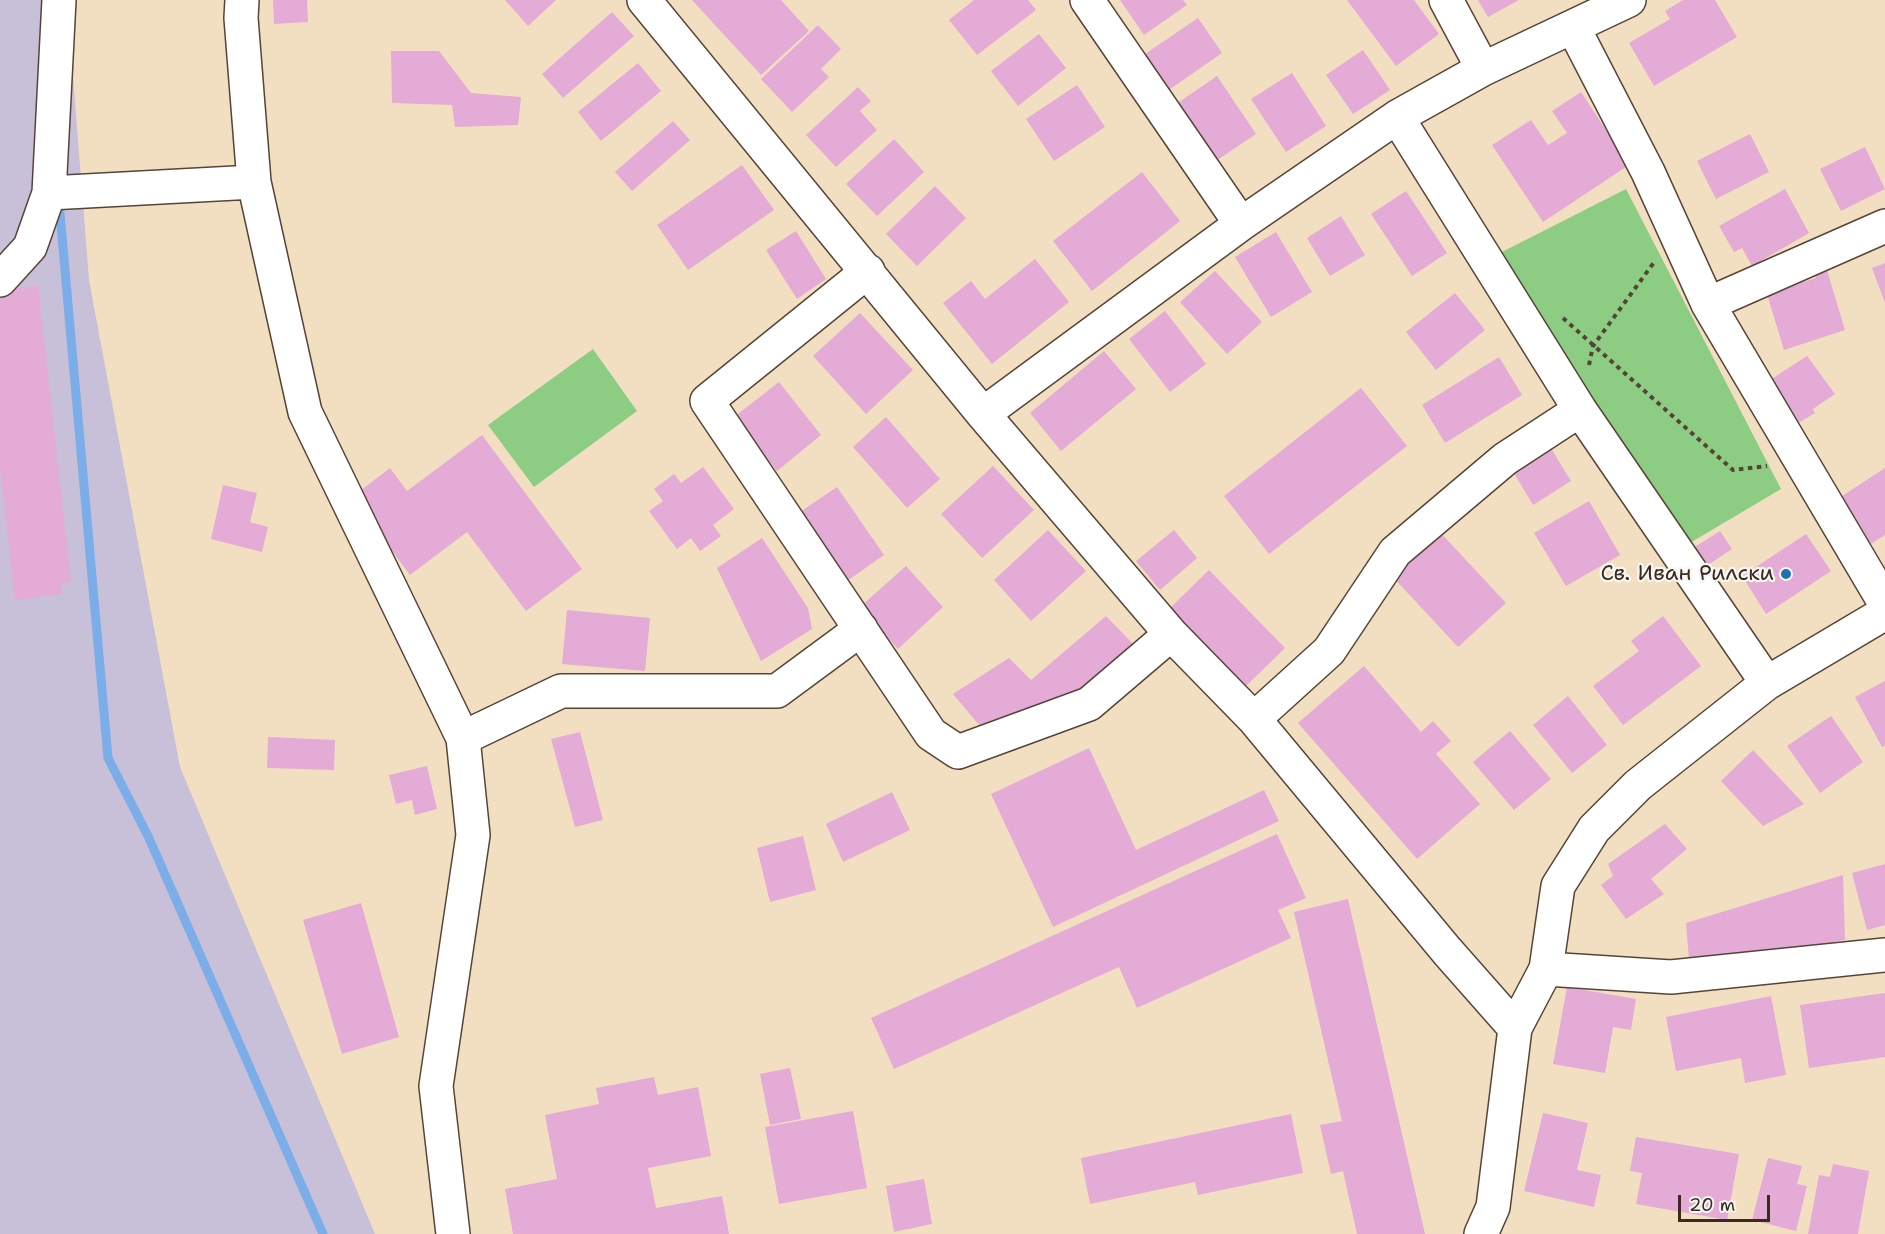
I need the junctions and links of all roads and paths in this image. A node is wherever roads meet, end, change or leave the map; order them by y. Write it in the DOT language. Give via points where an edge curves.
graph roads {
  1 [pos="59,0"];
  2 [pos="242,0"];
  3 [pos="644,0"];
  4 [pos="1087,0"];
  5 [pos="1446,0"];
  6 [pos="1629,0"];
  7 [pos="1573,27"];
  8 [pos="1484,69"];
  9 [pos="1397,117"];
  10 [pos="254,182"];
  11 [pos="49,193"];
  12 [pos="1241,224"];
  13 [pos="1885,226"];
  14 [pos="1676,233"];
  15 [pos="868,271"];
  16 [pos="0,280"];
  17 [pos="1708,304"];
  18 [pos="1558,314"];
  19 [pos="1593,345"];
  20 [pos="1580,410"];
  21 [pos="983,414"];
  22 [pos="1802,462"];
  23 [pos="1885,603"];
  24 [pos="1885,612"];
  25 [pos="861,629"];
  26 [pos="1171,634"];
  27 [pos="1767,683"];
  28 [pos="1254,719"];
  29 [pos="463,738"];
  30 [pos="1885,955"];
  31 [pos="1546,969"];
  32 [pos="1515,1028"];
  33 [pos="453,1234"];
  34 [pos="1481,1234"];
  1 -- 11 [label="street"];
  2 -- 10 [label="street"];
  3 -- 15 [label="street"];
  4 -- 12 [label="street"];
  5 -- 8 [label="street"];
  6 -- 7 [label="street"];
  7 -- 8 [label="street"];
  7 -- 14 [label="street"];
  8 -- 9 [label="street"];
  9 -- 12 [label="street"];
  9 -- 20 [label="street"];
  10 -- 11 [label="street"];
  10 -- 29 [label="street" via="305,412"];
  11 -- 16 [label="street" via="30,247"];
  12 -- 21 [label="street"];
  13 -- 17 [label="street"];
  14 -- 17 [label="street"];
  14 -- 19 [label="path"];
  15 -- 21 [label="street"];
  15 -- 25 [label="street" via="706,401"];
  17 -- 22 [label="street"];
  18 -- 19 [label="path"];
  19 -- 20 [label="path"];
  19 -- 22 [label="path" via="1733,470"];
  20 -- 27 [label="street"];
  20 -- 28 [label="street" via="1505,459 1395,552 1329,651"];
  21 -- 26 [label="street"];
  22 -- 23 [label="street"];
  24 -- 27 [label="street"];
  25 -- 26 [label="street" via="931,734 958,752 1089,704"];
  25 -- 29 [label="street" via="777,691 561,691"];
  26 -- 28 [label="street"];
  27 -- 31 [label="street" via="1638,784 1594,829 1558,885"];
  28 -- 32 [label="street"];
  29 -- 33 [label="street" via="473,836 436,1086"];
  30 -- 31 [label="street" via="1671,977"];
  31 -- 32 [label="street"];
  32 -- 34 [label="street" via="1493,1208"];
}
